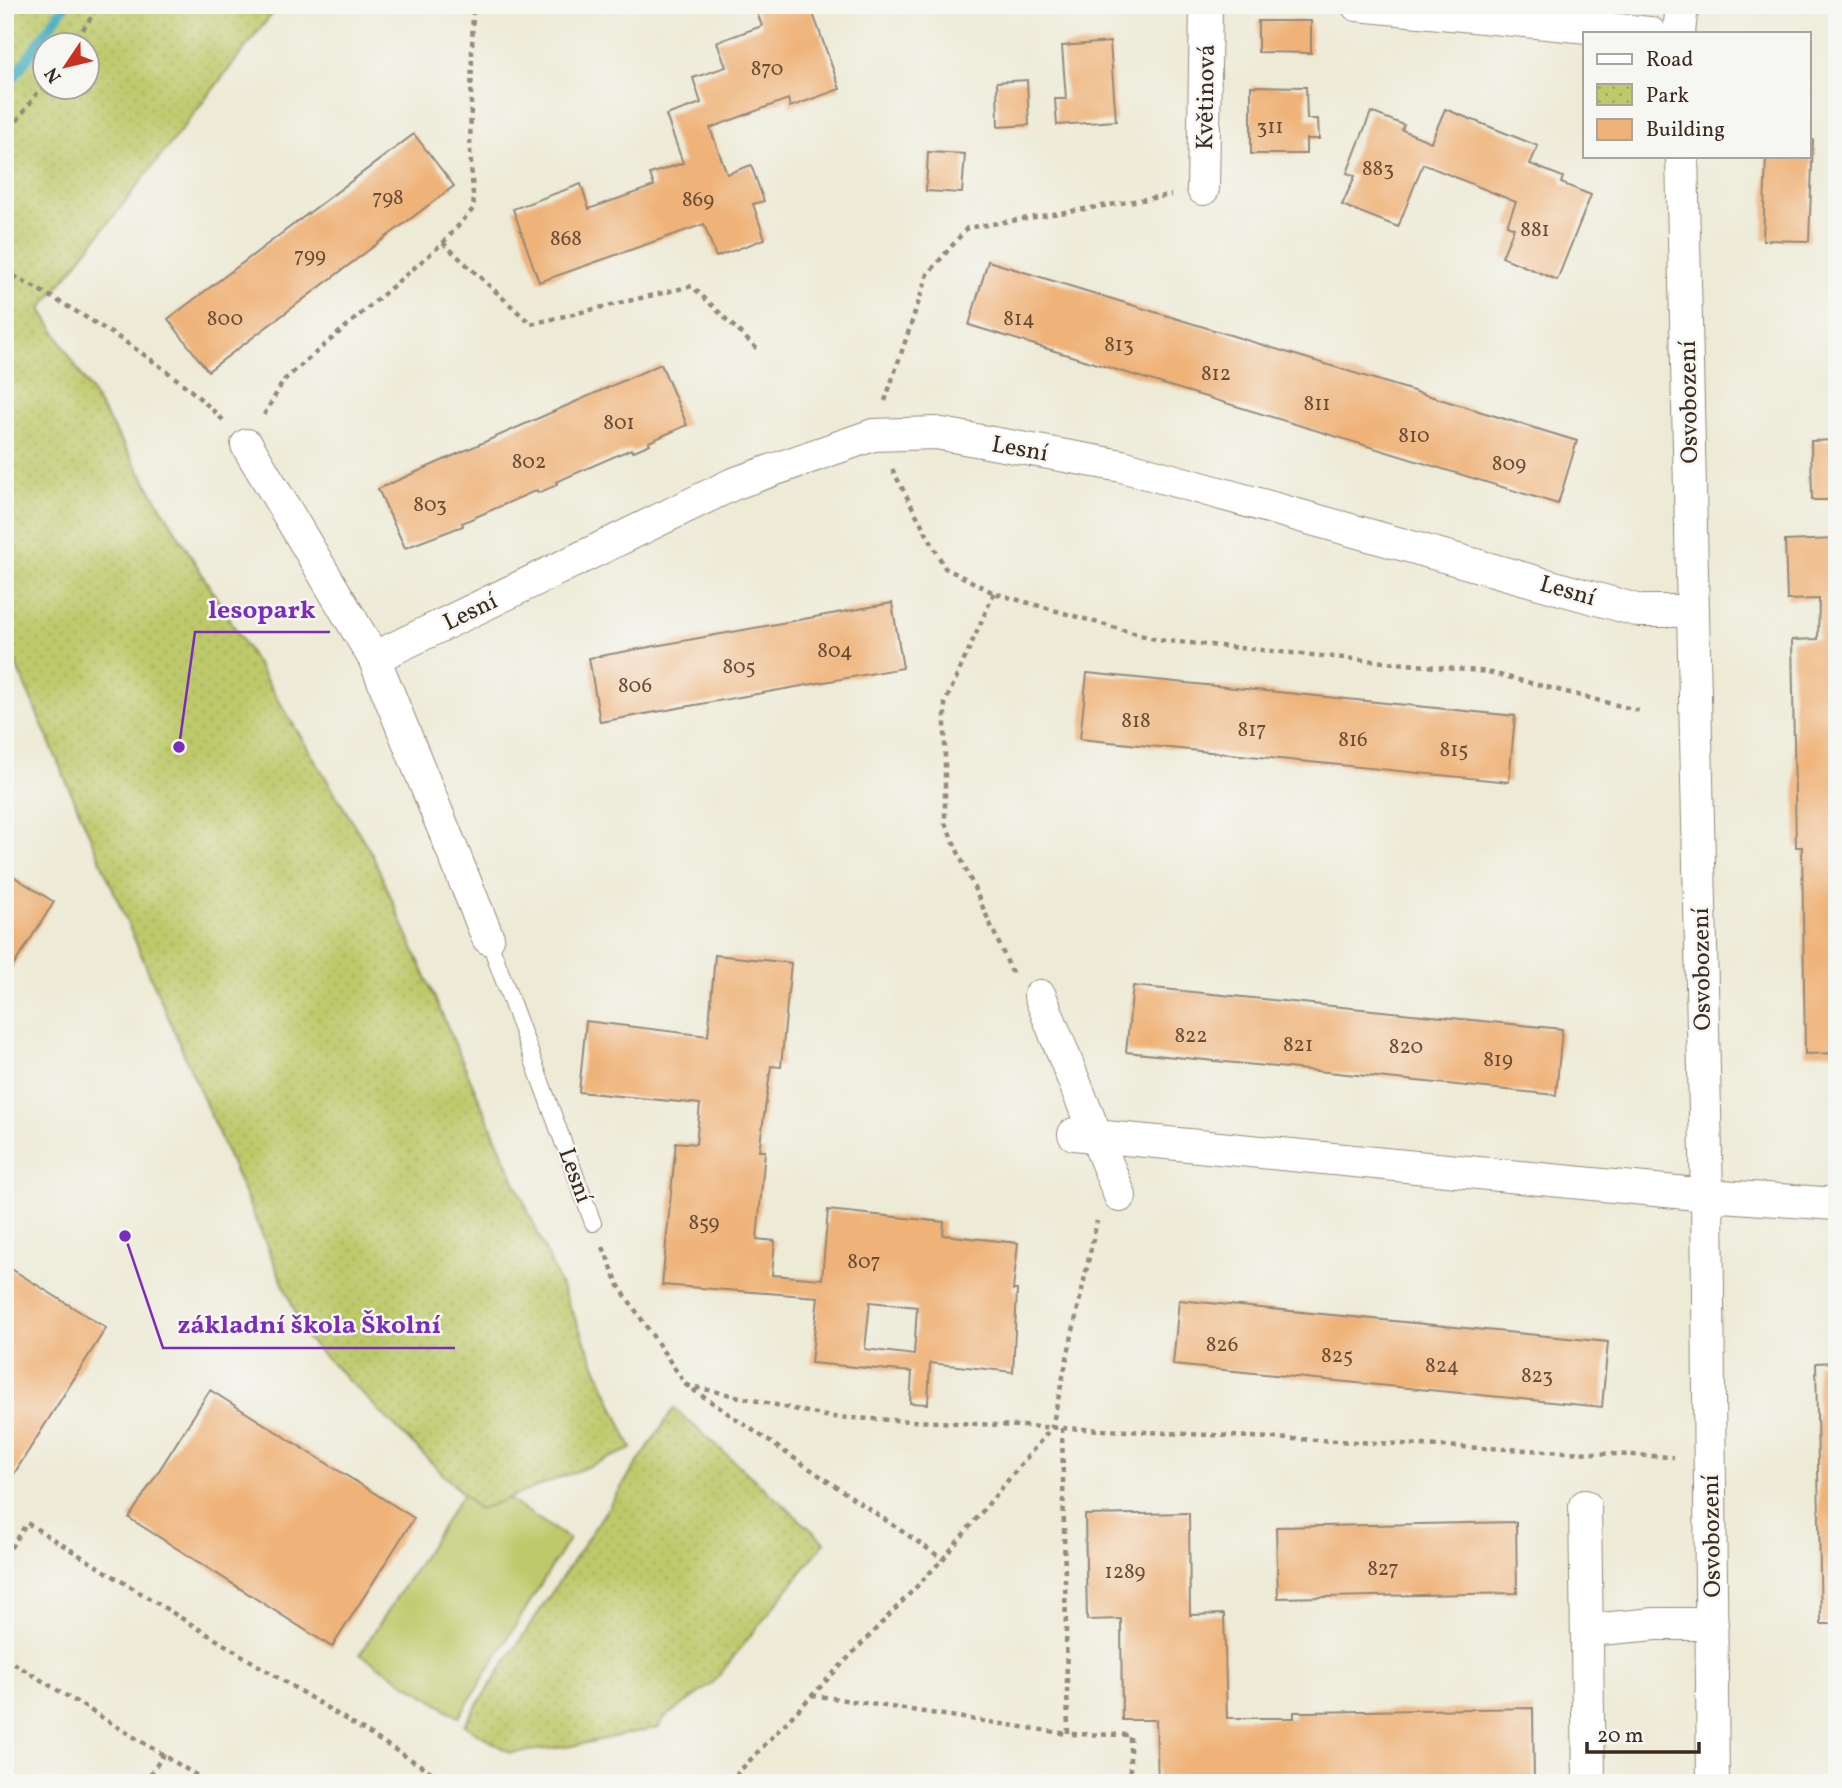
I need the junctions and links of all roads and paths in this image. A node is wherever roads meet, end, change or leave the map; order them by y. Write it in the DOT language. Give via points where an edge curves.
graph roads {
  1 [pos="100,5"];
  2 [pos="473,5"];
  3 [pos="1206,5"];
  4 [pos="1357,5"];
  5 [pos="1682,5"];
  6 [pos="81,32"];
  7 [pos="1640,32"];
  8 [pos="1679,32"];
  9 [pos="32,100"];
  10 [pos="5,137"];
  11 [pos="1682,158"];
  12 [pos="1203,190"];
  13 [pos="443,243"];
  14 [pos="5,271"];
  15 [pos="757,349"];
  16 [pos="247,445"];
  17 [pos="993,593"];
  18 [pos="1693,611"];
  19 [pos="374,658"];
  20 [pos="488,938"];
  21 [pos="1028,989"];
  22 [pos="1085,1135"];
  23 [pos="1707,1195"];
  24 [pos="1120,1196"];
  25 [pos="1837,1204"];
  26 [pos="1098,1218"];
  27 [pos="593,1223"];
  28 [pos="686,1385"];
  29 [pos="1052,1427"];
  30 [pos="1062,1428"];
  31 [pos="1710,1459"];
  32 [pos="1585,1507"];
  33 [pos="5,1556"];
  34 [pos="943,1559"];
  35 [pos="1712,1624"];
  36 [pos="1588,1630"];
  37 [pos="6,1659"];
  38 [pos="812,1695"];
  39 [pos="1068,1734"];
  40 [pos="164,1755"];
  41 [pos="145,1783"];
  42 [pos="209,1783"];
  43 [pos="449,1783"];
  44 [pos="728,1783"];
  45 [pos="1130,1783"];
  46 [pos="1589,1783"];
  47 [pos="1713,1783"];
  1 -- 6 [label="path"];
  2 -- 13 [label="path" via="470,150 474,208"];
  3 -- 12 [label="street, Květinová"];
  4 -- 7 [label="street"];
  5 -- 8 [label="street"];
  9 -- 10 [label="path"];
  11 -- 18 [label="street, Osvobození"];
  13 -- 15 [label="path" via="531,324 692,286"];
  13 -- 16 [label="path" via="284,380"];
  14 -- 16 [label="path" via="74,309 188,385"];
  16 -- 19 [label="street, Lesní"];
  17 -- 21 [label="path" via="945,703 945,823"];
  18 -- 19 [label="street, Lesní" via="1640,611 1122,466 936,433 911,433 873,435 733,484"];
  18 -- 23 [label="street, Osvobození"];
  19 -- 20 [label="street, Lesní"];
  20 -- 27 [label="lane, Lesní"];
  21 -- 22 [label="street"];
  22 -- 23 [label="street"];
  22 -- 24 [label="street"];
  23 -- 25 [label="street"];
  23 -- 31 [label="street, Osvobození"];
  26 -- 29 [label="path"];
  27 -- 28 [label="path" via="619,1286"];
  28 -- 29 [label="path" via="830,1417"];
  28 -- 34 [label="path"];
  29 -- 30 [label="path"];
  29 -- 34 [label="path"];
  30 -- 31 [label="path"];
  30 -- 39 [label="path"];
  31 -- 35 [label="street, Osvobození"];
  32 -- 36 [label="street"];
  33 -- 43 [label="path" via="27,1523"];
  34 -- 38 [label="path"];
  35 -- 36 [label="street"];
  35 -- 47 [label="street, Osvobození"];
  36 -- 46 [label="street"];
  37 -- 40 [label="path"];
  38 -- 39 [label="path"];
  38 -- 44 [label="path"];
  39 -- 45 [label="path" via="1130,1735"];
  40 -- 41 [label="path"];
  40 -- 42 [label="path"];
}
